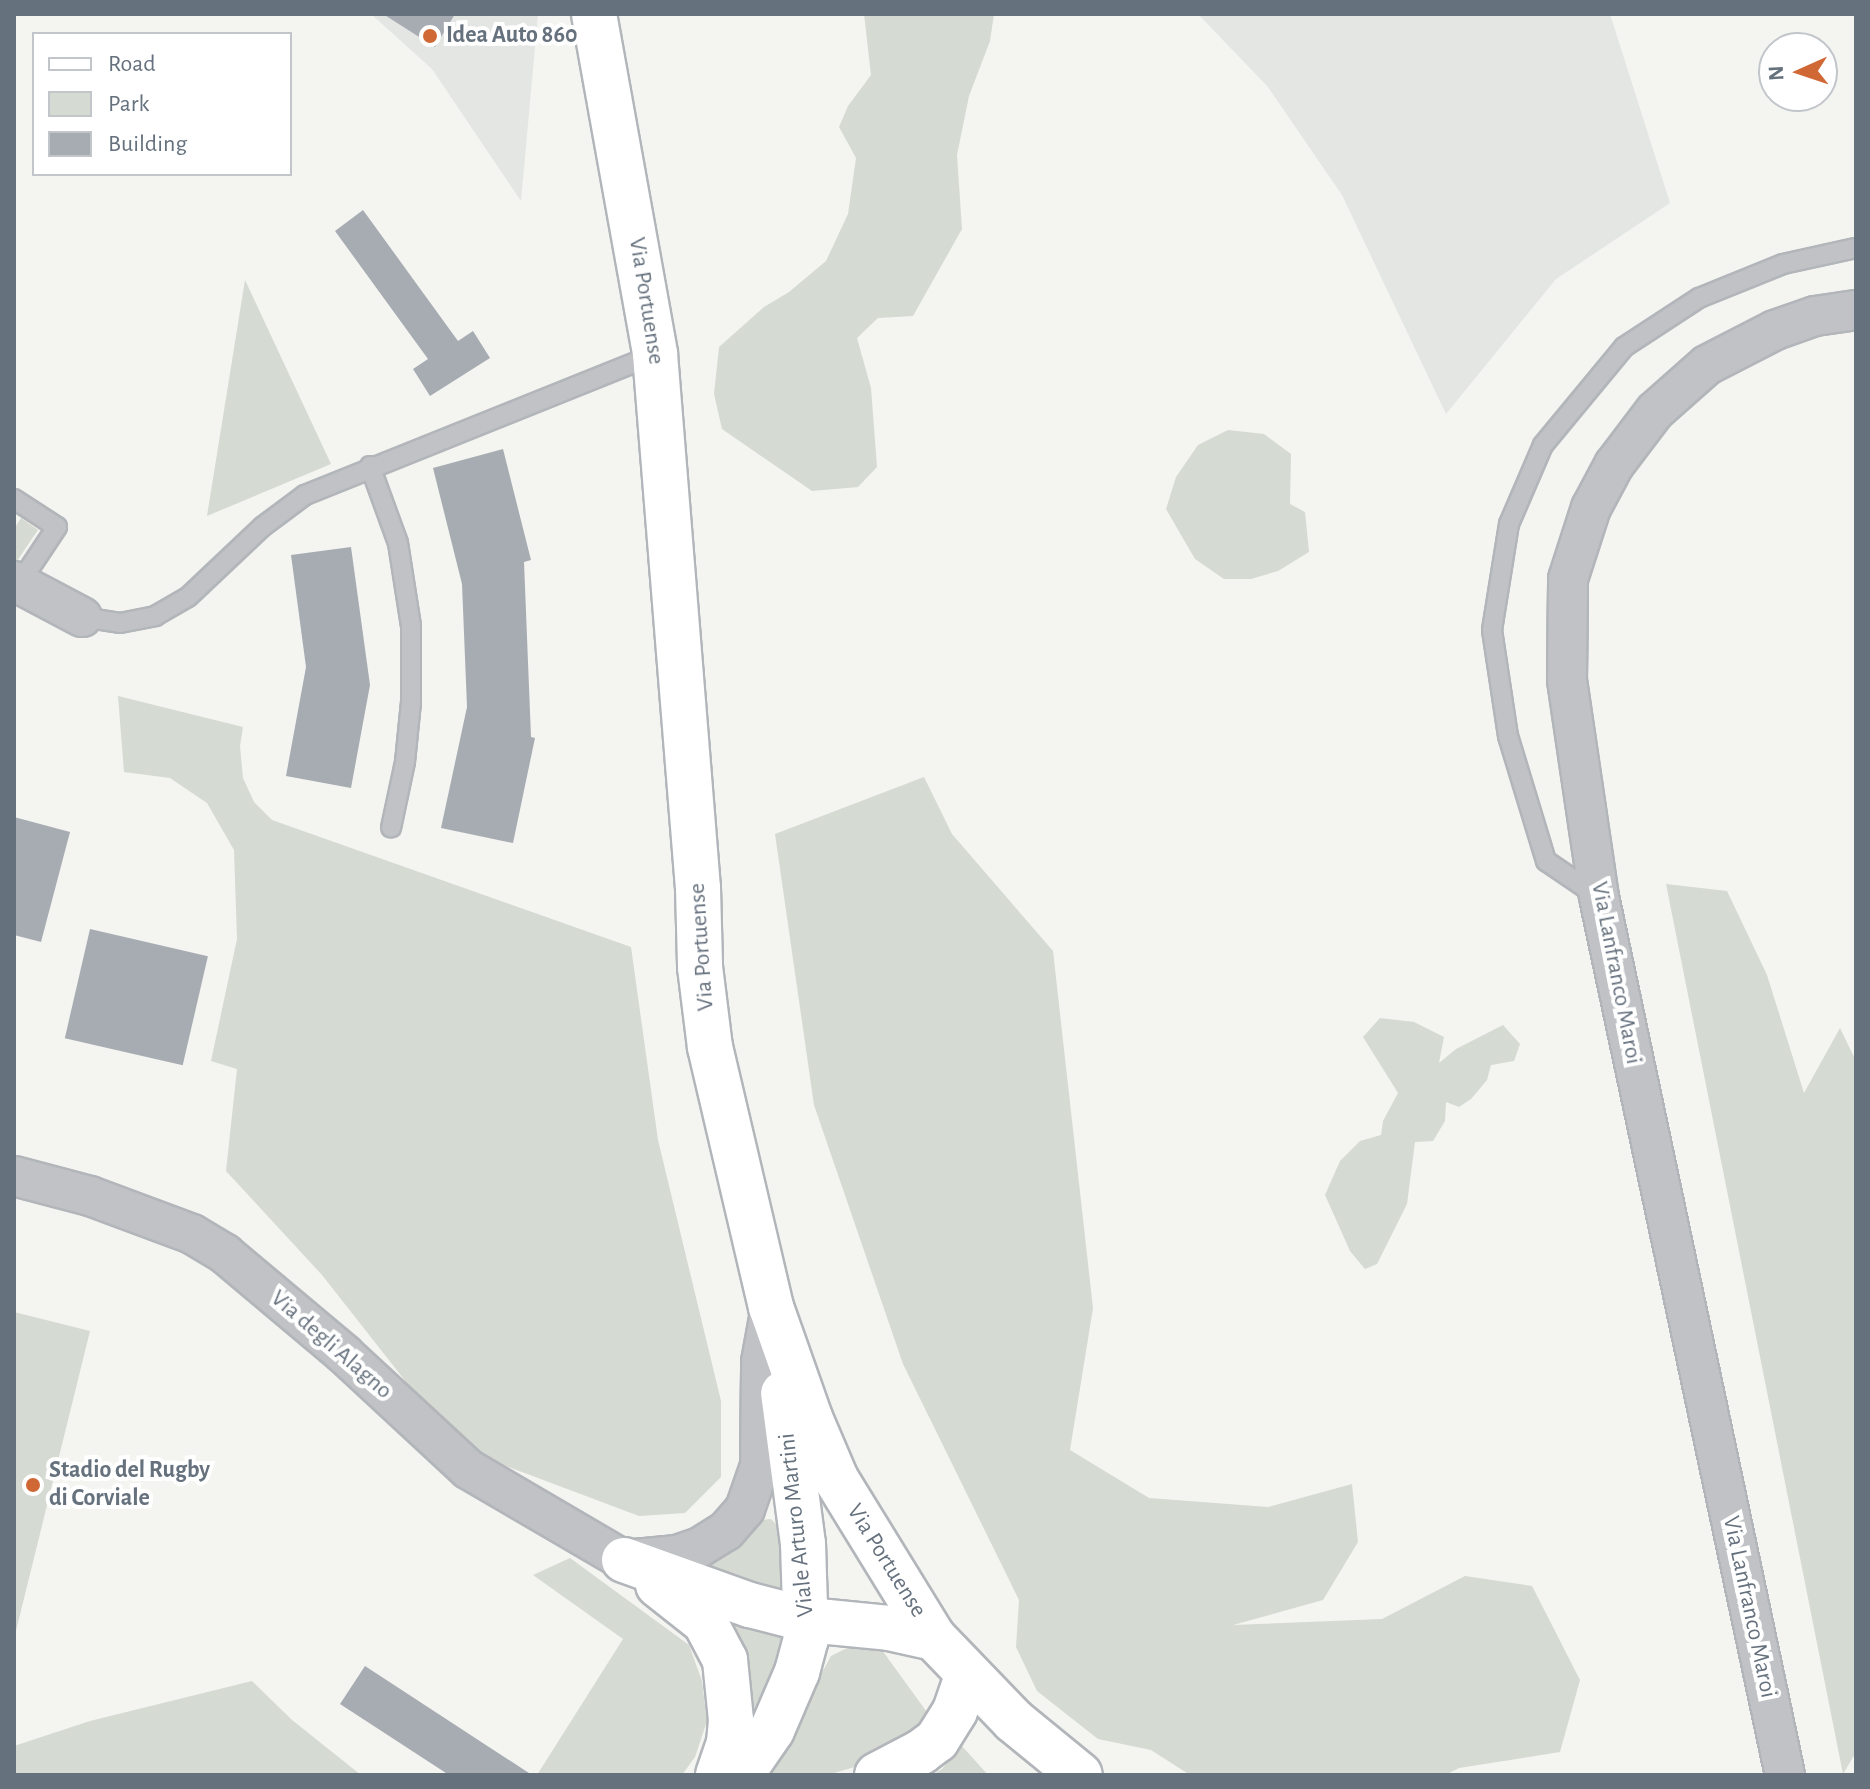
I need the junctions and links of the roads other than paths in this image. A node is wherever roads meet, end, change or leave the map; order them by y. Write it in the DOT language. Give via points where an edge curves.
graph roads {
  1 [pos="594,14"];
  2 [pos="1856,248"];
  3 [pos="1856,310"];
  4 [pos="655,354"];
  5 [pos="370,466"];
  6 [pos="14,499"];
  7 [pos="17,583"];
  8 [pos="82,617"];
  9 [pos="391,828"];
  10 [pos="1599,897"];
  11 [pos="14,1176"];
  12 [pos="771,1307"];
  13 [pos="624,1560"];
  14 [pos="808,1620"];
  15 [pos="934,1638"];
  16 [pos="967,1676"];
  17 [pos="718,1775"];
  18 [pos="741,1775"];
  19 [pos="877,1775"];
  20 [pos="1080,1775"];
  21 [pos="1785,1775"];
  1 -- 4 [label="main road, Via Portuense"];
  2 -- 10 [label="lane" via="1783,264 1699,298 1624,347 1543,445 1509,524 1492,630 1508,736 1546,861"];
  3 -- 10 [label="street, Via Lanfranco Maroi" via="1815,316 1775,330 1707,365 1655,411 1614,465 1591,508 1568,579 1567,680"];
  4 -- 5 [label="lane"];
  4 -- 12 [label="main road, Via Portuense" via="701,980 722,1106"];
  5 -- 8 [label="lane" via="281,510 172,607 155,616 129,622"];
  5 -- 9 [label="lane" via="398,543 411,626 411,702"];
  6 -- 7 [label="lane" via="57,527"];
  7 -- 8 [label="street"];
  10 -- 21 [label="street, Via Lanfranco Maroi"];
  11 -- 13 [label="street, Via degli Alagno" via="90,1196 192,1234 225,1254 468,1469"];
  12 -- 13 [label="street" via="761,1362 760,1466 745,1509 726,1531 700,1547 677,1555"];
  12 -- 14 [label="main road, Viale Arturo Martini"];
  12 -- 15 [label="main road, Via Portuense" via="836,1479"];
  13 -- 14 [label="main road, Via degli Alagno"];
  13 -- 17 [label="main road" via="695,1612 720,1647 729,1676 731,1720"];
  14 -- 15 [label="main road, Via degli Alagno"];
  14 -- 18 [label="main road, Viale Arturo Martini" via="802,1656 776,1722"];
  15 -- 16 [label="main road, Via Portuense"];
  16 -- 19 [label="main road" via="937,1740"];
  16 -- 20 [label="main road, Via Portuense"];
}
